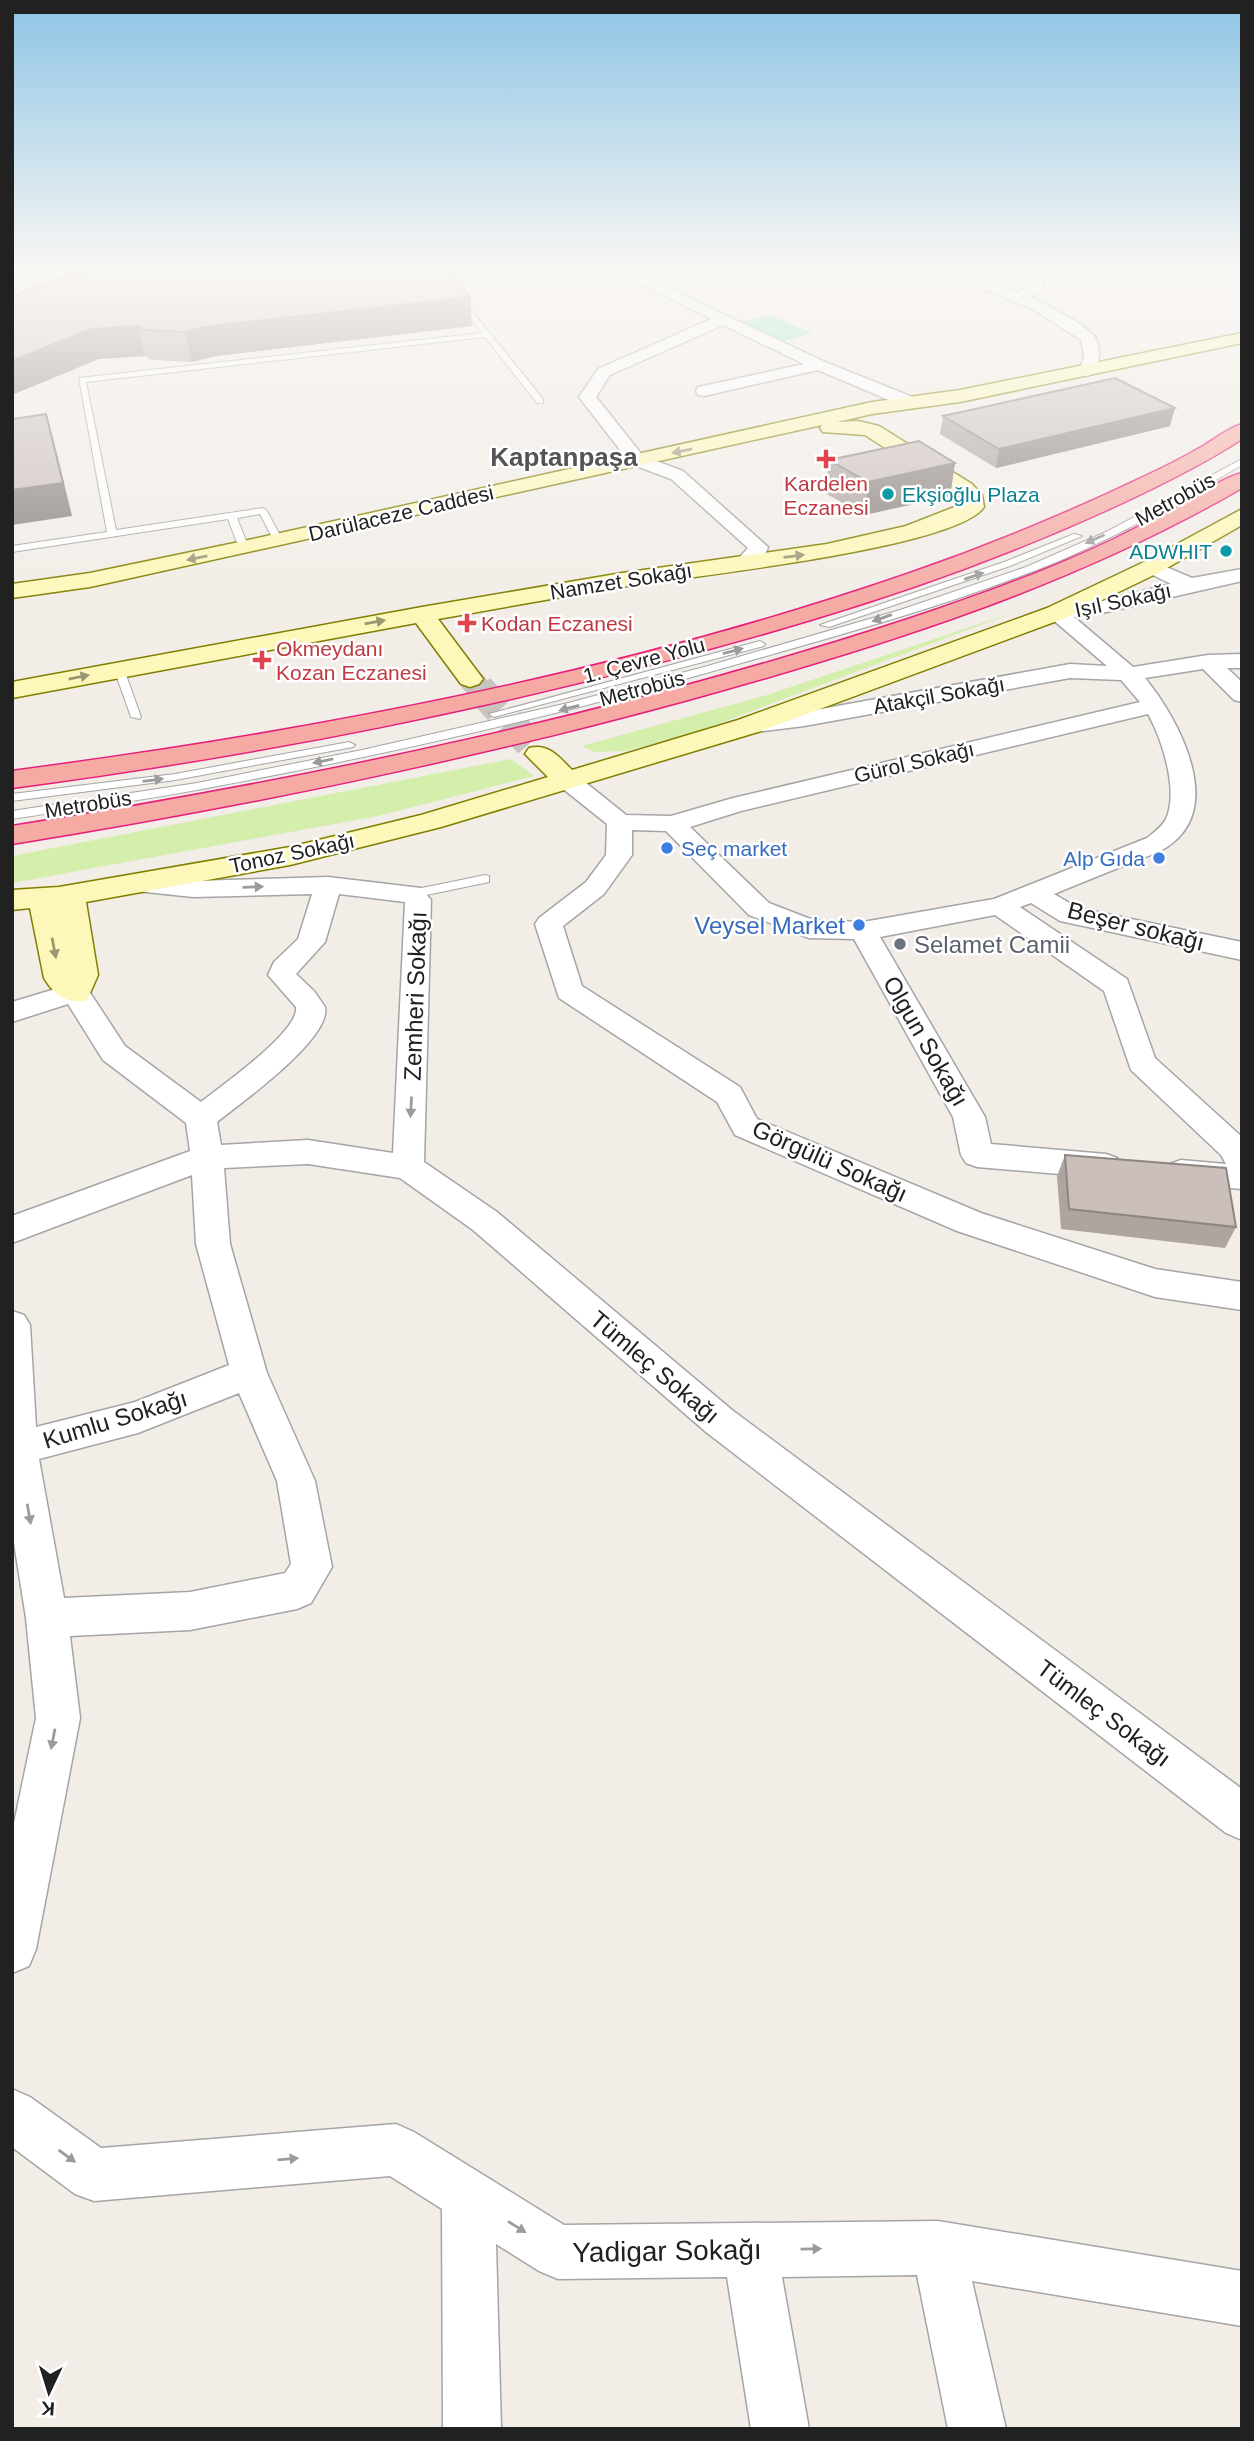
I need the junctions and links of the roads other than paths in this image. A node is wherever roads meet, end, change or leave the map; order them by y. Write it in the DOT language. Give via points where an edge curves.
graph roads {
  1 [pos="83,383"];
  2 [pos="525,383"];
  3 [pos="597,383"];
  4 [pos="740,383"];
  5 [pos="863,383"];
  6 [pos="1027,383"];
  7 [pos="704,391"];
  8 [pos="960,396"];
  9 [pos="540,401"];
  10 [pos="909,402"];
  11 [pos="872,430"];
  12 [pos="1242,430"];
  13 [pos="773,431"];
  14 [pos="1242,450"];
  15 [pos="637,460"];
  16 [pos="1242,461"];
  17 [pos="1242,479"];
  18 [pos="231,515"];
  19 [pos="1242,516"];
  20 [pos="112,533"];
  21 [pos="278,541"];
  22 [pos="244,548"];
  23 [pos="12,549"];
  24 [pos="996,551"];
  25 [pos="745,562"];
  26 [pos="1152,567"];
  27 [pos="1242,575"];
  28 [pos="90,580"];
  29 [pos="1190,586"];
  30 [pos="12,591"];
  31 [pos="12,598"];
  32 [pos="1056,613"];
  33 [pos="422,614"];
  34 [pos="1242,661"];
  35 [pos="1208,662"];
  36 [pos="119,669"];
  37 [pos="1129,674"];
  38 [pos="470,679"];
  39 [pos="12,690"];
  40 [pos="1242,695"];
  41 [pos="1155,705"];
  42 [pos="136,717"];
  43 [pos="748,726"];
  44 [pos="539,754"];
  45 [pos="12,759"];
  46 [pos="566,779"];
  47 [pos="12,780"];
  48 [pos="12,797"];
  49 [pos="12,815"];
  50 [pos="620,822"];
  51 [pos="673,824"];
  52 [pos="12,835"];
  53 [pos="485,879"];
  54 [pos="136,884"];
  55 [pos="328,885"];
  56 [pos="1033,893"];
  57 [pos="412,894"];
  58 [pos="56,897"];
  59 [pos="12,900"];
  60 [pos="1000,906"];
  61 [pos="863,931"];
  62 [pos="1242,951"];
  63 [pos="75,992"];
  64 [pos="12,1012"];
  65 [pos="201,1118"];
  66 [pos="207,1157"];
  67 [pos="1242,1164"];
  68 [pos="408,1167"];
  69 [pos="1242,1177"];
  70 [pos="12,1230"];
  71 [pos="1242,1296"];
  72 [pos="12,1325"];
  73 [pos="250,1373"];
  74 [pos="18,1448"];
  75 [pos="47,1618"];
  76 [pos="1242,1818"];
  77 [pos="12,1948"];
  78 [pos="12,2115"];
  79 [pos="468,2196"];
  80 [pos="938,2248"];
  81 [pos="750,2250"];
  82 [pos="1242,2299"];
  83 [pos="472,2429"];
  84 [pos="780,2429"];
  85 [pos="977,2429"];
  1 -- 20 [label="lane"];
  2 -- 9 [label="lane"];
  3 -- 15 [label="street" via="587,397"];
  4 -- 7 [label="street"];
  5 -- 10 [label="street"];
  6 -- 8 [label="main road, Darülaceze Caddesi"];
  8 -- 10 [label="main road, Darülaceze Caddesi"];
  8 -- 11 [label="main road" via="879,420"];
  10 -- 13 [label="main road, Darülaceze Caddesi"];
  11 -- 13 [label="main road, Namzet Sokağı" via="849,426"];
  25 -- 11 [label="main road, Namzet Sokağı, one-way" via="852,546 911,531 973,506 964,489"];
  12 -- 24 [label="highway, 1. Çevre Yolu" via="1139,488"];
  13 -- 15 [label="main road, Darülaceze Caddesi, one-way"];
  48 -- 14 [label="lane, Metrobüs, one-way" via="175,777 442,728 813,629 1062,542 1117,518"];
  15 -- 21 [label="main road, Darülaceze Caddesi"];
  15 -- 25 [label="street" via="677,475 744,533 758,547"];
  16 -- 49 [label="lane, Metrobüs, one-way" via="1129,524 1030,569 694,674 557,711 382,749 221,782"];
  17 -- 52 [label="highway, 1. Çevre Yolu" via="1041,579 805,659 642,705 409,760 249,794"];
  18 -- 20 [label="lane"];
  18 -- 21 [label="lane" via="263,511"];
  18 -- 22 [label="lane"];
  19 -- 26 [label="main road, Tonoz Sokağı"];
  20 -- 23 [label="lane"];
  21 -- 22 [label="main road, Darülaceze Caddesi"];
  22 -- 28 [label="main road, Darülaceze Caddesi, one-way"];
  24 -- 45 [label="highway" via="863,584 757,617 533,669 330,708"];
  24 -- 47 [label="highway, 1. Çevre Yolu" via="746,633 557,683 262,744"];
  25 -- 33 [label="main road, Namzet Sokağı"];
  26 -- 29 [label="street, Işıl Sokağı"];
  26 -- 32 [label="main road, Tonoz Sokağı"];
  27 -- 29 [label="street, Işıl Sokağı"];
  28 -- 30 [label="main road, Darülaceze Caddesi"];
  28 -- 31 [label="main road"];
  29 -- 32 [label="street, Işıl Sokağı"];
  32 -- 37 [label="street"];
  32 -- 43 [label="main road, Tonoz Sokağı"];
  36 -- 33 [label="main road, Namzet Sokağı, one-way"];
  33 -- 38 [label="main road"];
  34 -- 35 [label="street, Atakçil Sokağı"];
  35 -- 37 [label="street, Atakçil Sokağı"];
  35 -- 40 [label="street"];
  39 -- 36 [label="main road, Namzet Sokağı, one-way"];
  36 -- 42 [label="lane"];
  37 -- 41 [label="street"];
  37 -- 43 [label="street, Atakçil Sokağı" via="1070,671"];
  41 -- 51 [label="street, Gürol Sokağı" via="733,805"];
  41 -- 56 [label="street" via="1178,750 1184,805 1173,831 1156,843"];
  43 -- 46 [label="main road, Tonoz Sokağı"];
  44 -- 46 [label="main road"];
  46 -- 50 [label="street"];
  46 -- 54 [label="main road, Tonoz Sokağı" via="430,821 290,856"];
  50 -- 51 [label="street, Gürol Sokağı"];
  50 -- 71 [label="street, Görgülü Sokağı" via="619,855 595,888 548,924 569,991 729,1095 746,1127 969,1222 1155,1283"];
  51 -- 61 [label="street" via="759,909 809,929"];
  53 -- 57 [label="lane"];
  54 -- 55 [label="street, Zemheri Sokağı, one-way" via="193,889"];
  54 -- 58 [label="main road, Tonoz Sokağı"];
  55 -- 57 [label="street, Zemheri Sokağı"];
  55 -- 65 [label="street" via="311,942 282,975 309,1004 310,1024"];
  56 -- 60 [label="street"];
  56 -- 62 [label="street, Beşer sokağı" via="1070,915"];
  57 -- 68 [label="street, Zemheri Sokağı, one-way" via="419,907"];
  58 -- 59 [label="main road, Tonoz Sokağı"];
  58 -- 63 [label="main road" via="60,978"];
  60 -- 61 [label="street"];
  60 -- 67 [label="street" via="1117,986 1142,1063 1232,1147"];
  61 -- 69 [label="street, Olgun Sokağı" via="969,1117 976,1155"];
  63 -- 64 [label="street"];
  63 -- 65 [label="street" via="114,1053"];
  65 -- 66 [label="street"];
  66 -- 68 [label="street, Tümleç Sokağı" via="307,1152"];
  66 -- 70 [label="street, Tümleç Sokağı"];
  66 -- 73 [label="street" via="213,1244"];
  68 -- 76 [label="street, Tümleç Sokağı" via="485,1221 719,1422"];
  72 -- 74 [label="street"];
  73 -- 74 [label="street, Kumlu Sokağı" via="138,1418"];
  73 -- 75 [label="street" via="296,1481 312,1567 297,1590 190,1611"];
  74 -- 75 [label="street, one-way"];
  75 -- 77 [label="street, one-way" via="58,1718"];
  78 -- 79 [label="street, Yadigar Sokağı, one-way" via="94,2175 396,2150"];
  79 -- 81 [label="street, Yadigar Sokağı, one-way" via="558,2252"];
  79 -- 83 [label="street"];
  81 -- 80 [label="street, Yadigar Sokağı, one-way"];
  80 -- 82 [label="street, Yadigar Sokağı"];
  80 -- 85 [label="street"];
  81 -- 84 [label="street"];
}
